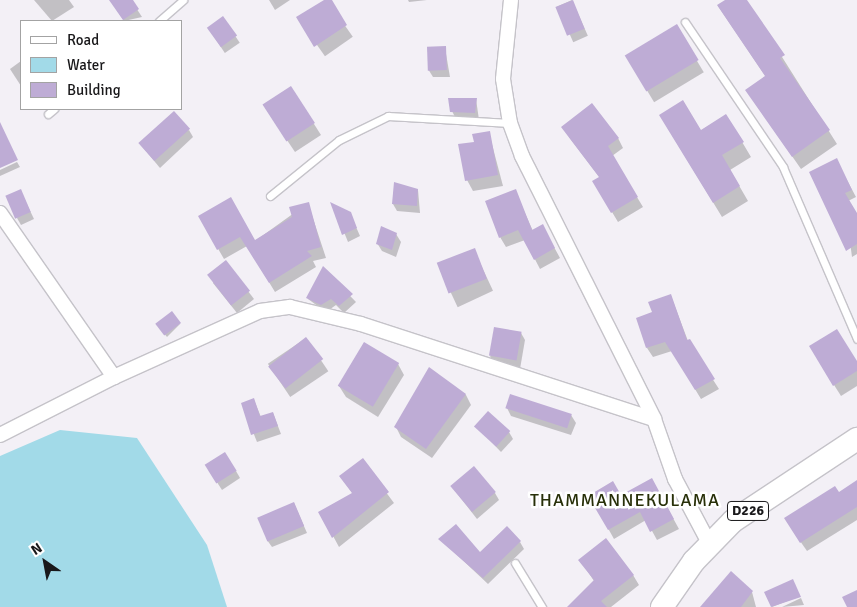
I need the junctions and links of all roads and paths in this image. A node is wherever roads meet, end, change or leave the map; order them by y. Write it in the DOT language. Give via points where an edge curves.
graph roads {
  1 [pos="183,0"];
  2 [pos="511,0"];
  3 [pos="160,20"];
  4 [pos="685,22"];
  5 [pos="53,110"];
  6 [pos="48,114"];
  7 [pos="510,123"];
  8 [pos="270,196"];
  9 [pos="0,213"];
  10 [pos="857,339"];
  11 [pos="114,377"];
  12 [pos="654,419"];
  13 [pos="0,435"];
  14 [pos="857,438"];
  15 [pos="709,543"];
  16 [pos="515,564"];
  17 [pos="542,607"];
  18 [pos="662,607"];
  1 -- 3 [label="lane"];
  2 -- 7 [label="street" via="503,79"];
  4 -- 10 [label="lane" via="783,168"];
  5 -- 6 [label="lane"];
  7 -- 8 [label="lane" via="388,116 339,140"];
  7 -- 12 [label="street" via="522,156"];
  9 -- 11 [label="street"];
  11 -- 12 [label="street" via="260,312 290,307 361,324"];
  11 -- 13 [label="street"];
  12 -- 15 [label="street" via="674,479"];
  14 -- 15 [label="main road, D226" via="733,521"];
  15 -- 18 [label="main road, D226"];
  16 -- 17 [label="lane"];
}
